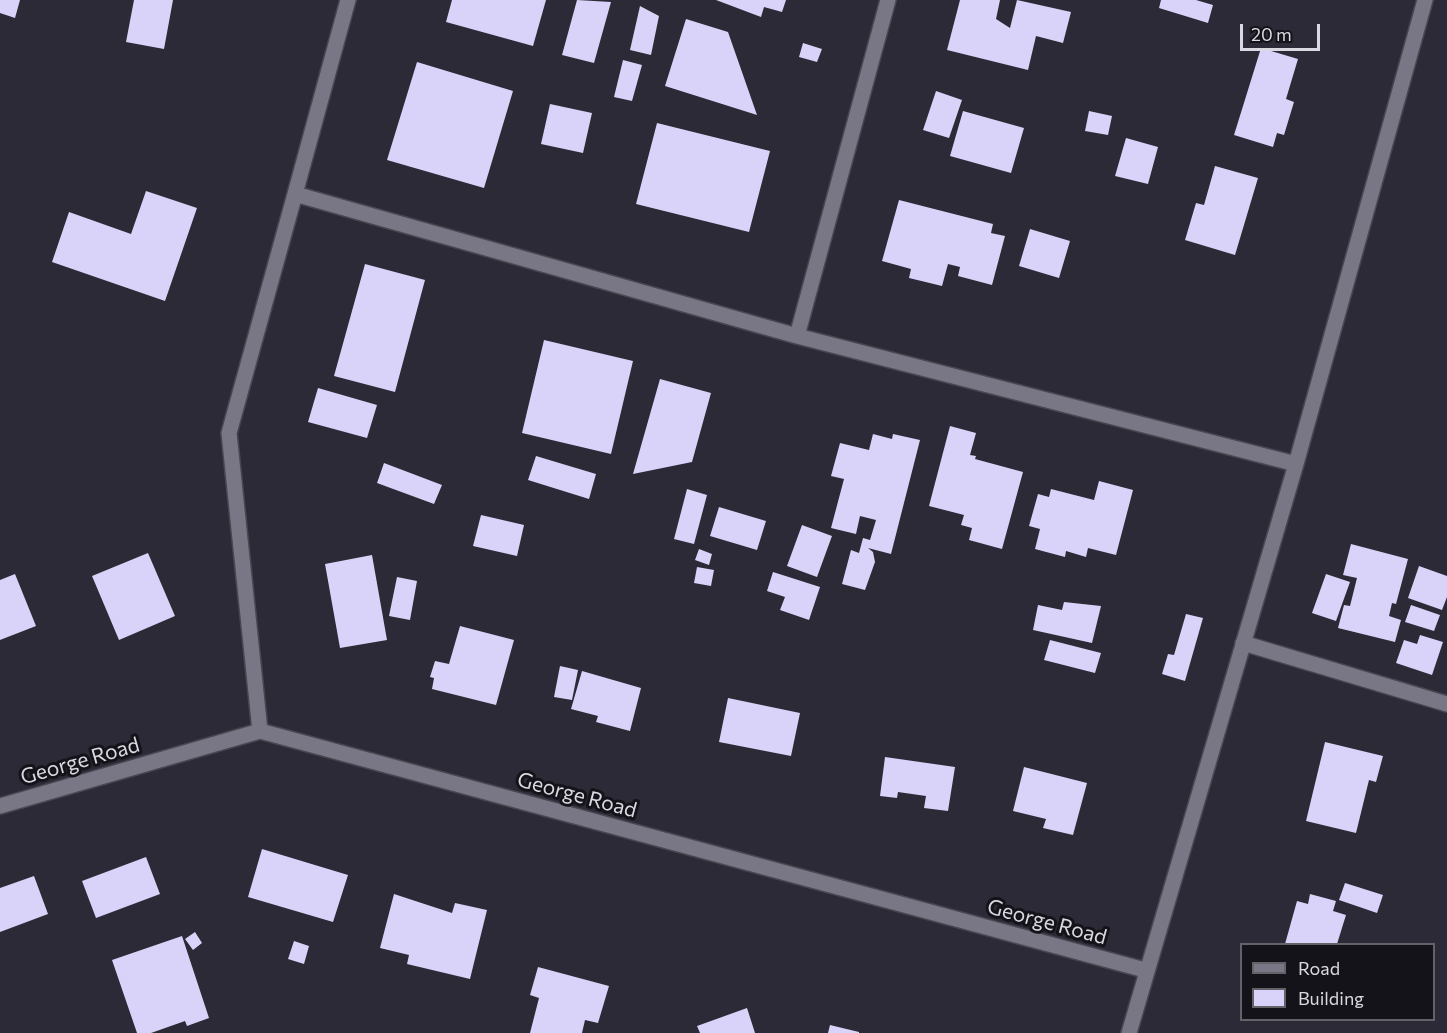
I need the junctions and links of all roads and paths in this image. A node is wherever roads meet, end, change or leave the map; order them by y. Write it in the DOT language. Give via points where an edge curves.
graph roads {
  1 [pos="348,0"];
  2 [pos="888,0"];
  3 [pos="1425,0"];
  4 [pos="295,194"];
  5 [pos="797,336"];
  6 [pos="1296,464"];
  7 [pos="1243,643"];
  8 [pos="1447,704"];
  9 [pos="260,731"];
  10 [pos="0,806"];
  11 [pos="1145,970"];
  12 [pos="1129,1033"];
  1 -- 4 [label="street"];
  2 -- 5 [label="street"];
  3 -- 6 [label="street"];
  4 -- 5 [label="street"];
  4 -- 9 [label="street" via="229,433"];
  5 -- 6 [label="street"];
  6 -- 7 [label="street"];
  7 -- 8 [label="street"];
  7 -- 11 [label="street"];
  9 -- 10 [label="street, George Road"];
  9 -- 11 [label="street, George Road"];
  11 -- 12 [label="street"];
}
